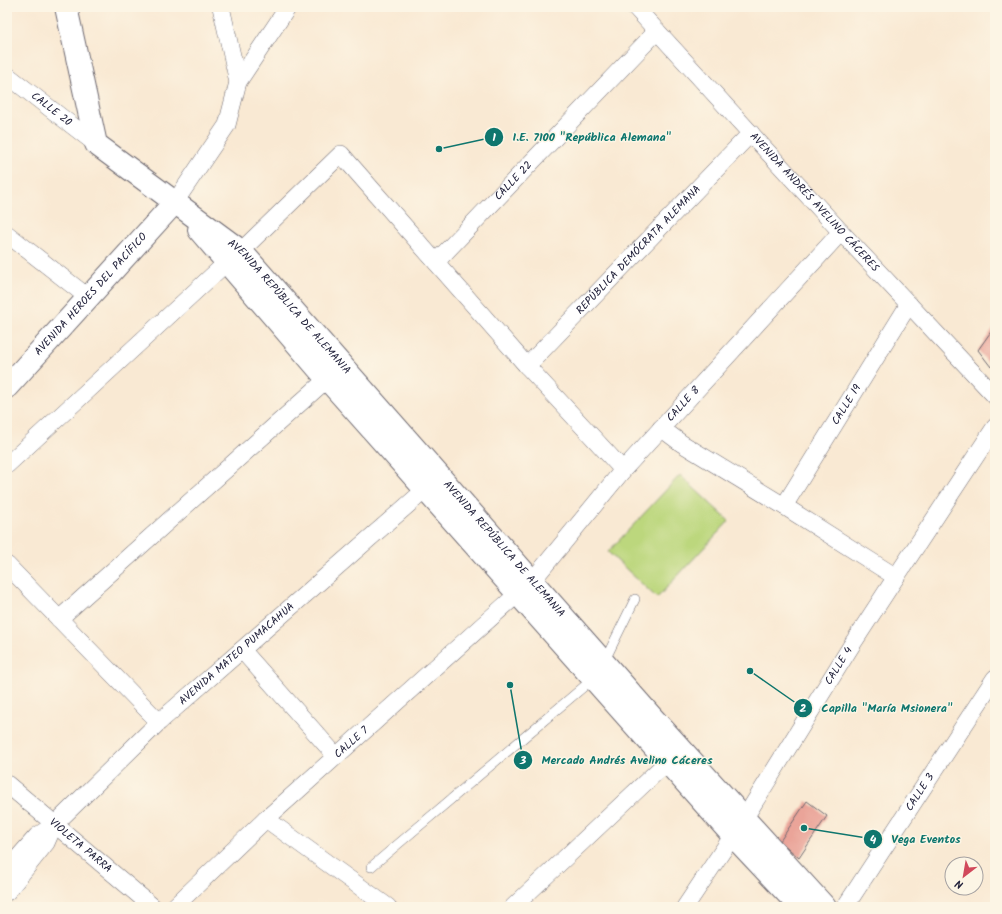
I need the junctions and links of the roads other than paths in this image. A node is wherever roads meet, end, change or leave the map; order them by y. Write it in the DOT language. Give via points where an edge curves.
graph roads {
  1 [pos="66,7"];
  2 [pos="221,7"];
  3 [pos="288,7"];
  4 [pos="635,7"];
  5 [pos="657,31"];
  6 [pos="7,75"];
  7 [pos="238,82"];
  8 [pos="751,133"];
  9 [pos="96,144"];
  10 [pos="175,202"];
  11 [pos="841,232"];
  12 [pos="7,234"];
  13 [pos="234,257"];
  14 [pos="436,262"];
  15 [pos="89,298"];
  16 [pos="909,304"];
  17 [pos="527,366"];
  18 [pos="327,379"];
  19 [pos="7,387"];
  20 [pos="995,396"];
  21 [pos="995,427"];
  22 [pos="661,428"];
  23 [pos="7,465"];
  24 [pos="623,470"];
  25 [pos="426,489"];
  26 [pos="784,506"];
  27 [pos="7,565"];
  28 [pos="896,577"];
  29 [pos="525,587"];
  30 [pos="635,599"];
  31 [pos="59,619"];
  32 [pos="242,650"];
  33 [pos="599,671"];
  34 [pos="995,678"];
  35 [pos="159,722"];
  36 [pos="336,756"];
  37 [pos="667,762"];
  38 [pos="7,784"];
  39 [pos="266,819"];
  40 [pos="54,825"];
  41 [pos="738,828"];
  42 [pos="371,867"];
  43 [pos="7,870"];
  44 [pos="7,892"];
  45 [pos="153,907"];
  46 [pos="174,907"];
  47 [pos="388,907"];
  48 [pos="513,907"];
  49 [pos="685,907"];
  50 [pos="800,907"];
  51 [pos="825,907"];
  52 [pos="845,907"];
  1 -- 9 [label="street"];
  2 -- 7 [label="street"];
  3 -- 7 [label="street"];
  4 -- 5 [label="street, AVENIDA ANDRÉS AVELINO CÁCERES"];
  5 -- 8 [label="street, AVENIDA ANDRÉS AVELINO CÁCERES"];
  5 -- 14 [label="street, CALLE 22"];
  6 -- 9 [label="street, CALLE 20"];
  7 -- 10 [label="street" via="227,125"];
  8 -- 11 [label="street, AVENIDA ANDRÉS AVELINO CÁCERES"];
  8 -- 17 [label="street, REPÚBLICA DEMÓCRATA ALEMANA"];
  9 -- 10 [label="street, AVENIDA REPÚBLICA DE ALEMANIA"];
  10 -- 13 [label="street, AVENIDA REPÚBLICA DE ALEMANIA"];
  10 -- 15 [label="street, AVENIDA HEROES DEL PACÍFICO"];
  11 -- 16 [label="street, AVENIDA ANDRÉS AVELINO CÁCERES"];
  11 -- 22 [label="street, CALLE 8"];
  12 -- 15 [label="street"];
  13 -- 14 [label="street" via="341,154"];
  13 -- 18 [label="street, AVENIDA REPÚBLICA DE ALEMANIA"];
  13 -- 23 [label="street"];
  13 -- 29 [label="street, AVENIDA REPÚBLICA DE ALEMANIA"];
  14 -- 17 [label="street"];
  15 -- 19 [label="street, AVENIDA HEROES DEL PACÍFICO"];
  16 -- 20 [label="street, AVENIDA ANDRÉS AVELINO CÁCERES"];
  16 -- 26 [label="street, CALLE 19"];
  17 -- 24 [label="street"];
  18 -- 25 [label="street, AVENIDA REPÚBLICA DE ALEMANIA"];
  18 -- 31 [label="street"];
  21 -- 28 [label="street, CALLE 4"];
  22 -- 24 [label="street, CALLE 8"];
  22 -- 26 [label="street" via="680,443"];
  24 -- 29 [label="street, CALLE 8"];
  25 -- 29 [label="street, AVENIDA REPÚBLICA DE ALEMANIA"];
  25 -- 32 [label="street, AVENIDA MATEO PUMACAHUA"];
  26 -- 28 [label="street"];
  27 -- 31 [label="street"];
  28 -- 41 [label="street, CALLE 4"];
  29 -- 33 [label="street, AVENIDA REPÚBLICA DE ALEMANIA"];
  29 -- 36 [label="street, CALLE 7"];
  30 -- 33 [label="lane"];
  31 -- 35 [label="street"];
  32 -- 35 [label="street, AVENIDA MATEO PUMACAHUA"];
  32 -- 36 [label="street"];
  33 -- 37 [label="street, AVENIDA REPÚBLICA DE ALEMANIA"];
  33 -- 41 [label="street, AVENIDA REPÚBLICA DE ALEMANIA"];
  33 -- 42 [label="lane"];
  34 -- 52 [label="street, CALLE 3"];
  35 -- 40 [label="street, AVENIDA MATEO PUMACAHUA"];
  36 -- 39 [label="street, CALLE 7"];
  37 -- 41 [label="street, AVENIDA REPÚBLICA DE ALEMANIA"];
  37 -- 48 [label="street"];
  38 -- 40 [label="street, VIOLETA PARRA"];
  39 -- 46 [label="street, CALLE 7"];
  39 -- 47 [label="street"];
  40 -- 43 [label="street, AVENIDA MATEO PUMACAHUA" via="37,836"];
  40 -- 44 [label="street, AVENIDA MATEO PUMACAHUA" via="46,843"];
  40 -- 45 [label="street, VIOLETA PARRA"];
  41 -- 49 [label="street, CALLE 4"];
  41 -- 50 [label="street, AVENIDA REPÚBLICA DE ALEMANIA"];
  41 -- 51 [label="street, AVENIDA REPÚBLICA DE ALEMANIA"];
}
